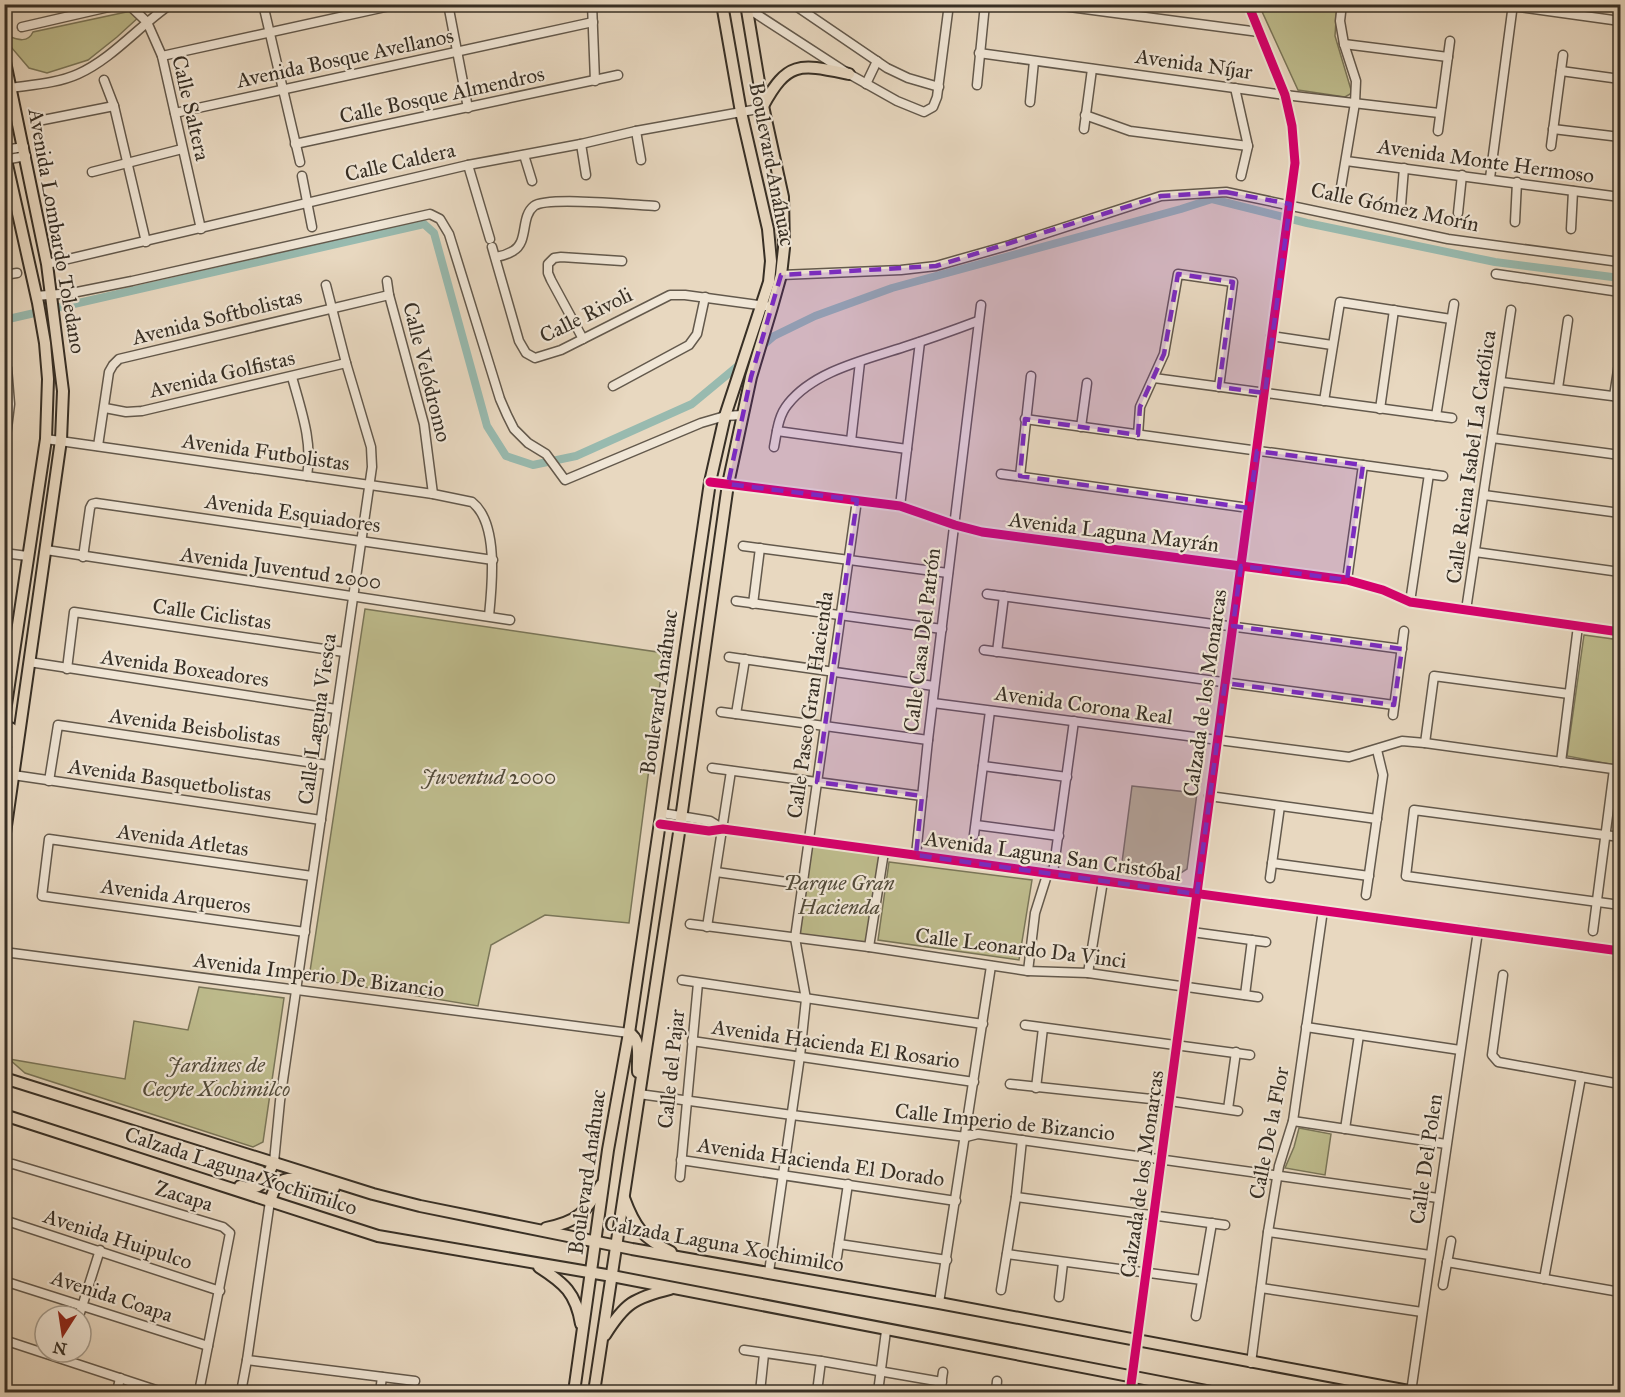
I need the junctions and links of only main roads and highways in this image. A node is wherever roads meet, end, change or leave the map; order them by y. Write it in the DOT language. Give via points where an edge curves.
graph roads {
  1 [pos="722,4"];
  2 [pos="744,6"];
  3 [pos="4,57"];
  4 [pos="849,74"];
  5 [pos="8,88"];
  6 [pos="764,107"];
  7 [pos="5,155"];
  8 [pos="767,306"];
  9 [pos="9,654"];
  10 [pos="24,691"];
  11 [pos="4,718"];
  12 [pos="4,725"];
  13 [pos="14,772"];
  14 [pos="4,840"];
  15 [pos="629,1033"];
  16 [pos="4,1078"];
  17 [pos="639,1094"];
  18 [pos="5,1115"];
  19 [pos="142,1159"];
  20 [pos="274,1162"];
  21 [pos="604,1180"];
  22 [pos="624,1197"];
  23 [pos="396,1200"];
  24 [pos="270,1201"];
  25 [pos="539,1229"];
  26 [pos="597,1241"];
  27 [pos="618,1246"];
  28 [pos="682,1258"];
  29 [pos="534,1263"];
  30 [pos="592,1273"];
  31 [pos="612,1276"];
  32 [pos="672,1289"];
  33 [pos="583,1336"];
  34 [pos="602,1341"];
  35 [pos="574,1392"];
  36 [pos="594,1392"];
  37 [pos="1212,1392"];
  38 [pos="1413,1392"];
  1 -- 8 [label="main road, Boulevard Anáhuac" via="770,240"];
  2 -- 6 [label="main road, Boulevard Anáhuac"];
  3 -- 5 [label="main road, Avenida Lombardo Toledano"];
  4 -- 6 [label="main road" via="815,68 786,73"];
  5 -- 10 [label="main road, Avenida Lombardo Toledano" via="47,264 63,391 61,440"];
  6 -- 8 [label="main road, Boulevard Anáhuac" via="784,208 785,242 781,275"];
  7 -- 9 [label="main road, Avenida Lombardo Toledano" via="37,300 48,379 45,439"];
  8 -- 15 [label="main road, Boulevard Anáhuac" via="744,356 710,482"];
  8 -- 17 [label="main road, Boulevard Anáhuac" via="763,339 728,484"];
  9 -- 10 [label="main road" via="15,680"];
  9 -- 11 [label="main road, Avenida Lombardo Toledano"];
  10 -- 13 [label="main road, Avenida Lombardo Toledano"];
  12 -- 13 [label="main road" via="14,732"];
  13 -- 14 [label="main road, Avenida Lombardo Toledano"];
  15 -- 17 [label="main road" via="638,1041"];
  15 -- 21 [label="main road, Boulevard Anáhuac"];
  16 -- 20 [label="main road, Calzada Laguna Xochimilco"];
  17 -- 22 [label="main road, Boulevard Anáhuac"];
  18 -- 19 [label="main road, Calzada Laguna Xochimilco"];
  19 -- 20 [label="main road" via="165,1162 249,1189 264,1181"];
  19 -- 24 [label="main road, Calzada Laguna Xochimilco"];
  20 -- 23 [label="main road, Calzada Laguna Xochimilco"];
  21 -- 25 [label="main road" via="580,1216 562,1225"];
  21 -- 26 [label="main road, Boulevard Anáhuac"];
  22 -- 27 [label="main road, Boulevard Anáhuac"];
  22 -- 28 [label="main road" via="641,1232"];
  23 -- 24 [label="main road" via="293,1178 280,1182"];
  23 -- 25 [label="main road, Calzada Laguna Xochimilco"];
  24 -- 29 [label="main road, Calzada Laguna Xochimilco" via="378,1236"];
  25 -- 26 [label="main road, Calzada Laguna Xochimilco"];
  26 -- 27 [label="main road, Calzada Laguna Xochimilco"];
  26 -- 30 [label="main road, Boulevard Anáhuac"];
  27 -- 28 [label="main road, Calzada Laguna Xochimilco"];
  27 -- 31 [label="main road, Boulevard Anáhuac"];
  28 -- 38 [label="main road, Calzada Laguna Xochimilco"];
  29 -- 30 [label="main road, Calzada Laguna Xochimilco"];
  29 -- 33 [label="main road" via="570,1292 578,1308"];
  30 -- 31 [label="main road, Calzada Laguna Xochimilco"];
  30 -- 33 [label="main road, Boulevard Anáhuac"];
  31 -- 32 [label="main road, Calzada Laguna Xochimilco"];
  31 -- 34 [label="main road, Boulevard Anáhuac"];
  32 -- 34 [label="main road" via="628,1304"];
  32 -- 37 [label="main road, Calzada Laguna Xochimilco"];
  33 -- 35 [label="main road, Boulevard Anáhuac"];
  34 -- 36 [label="main road, Boulevard Anáhuac"];
}
